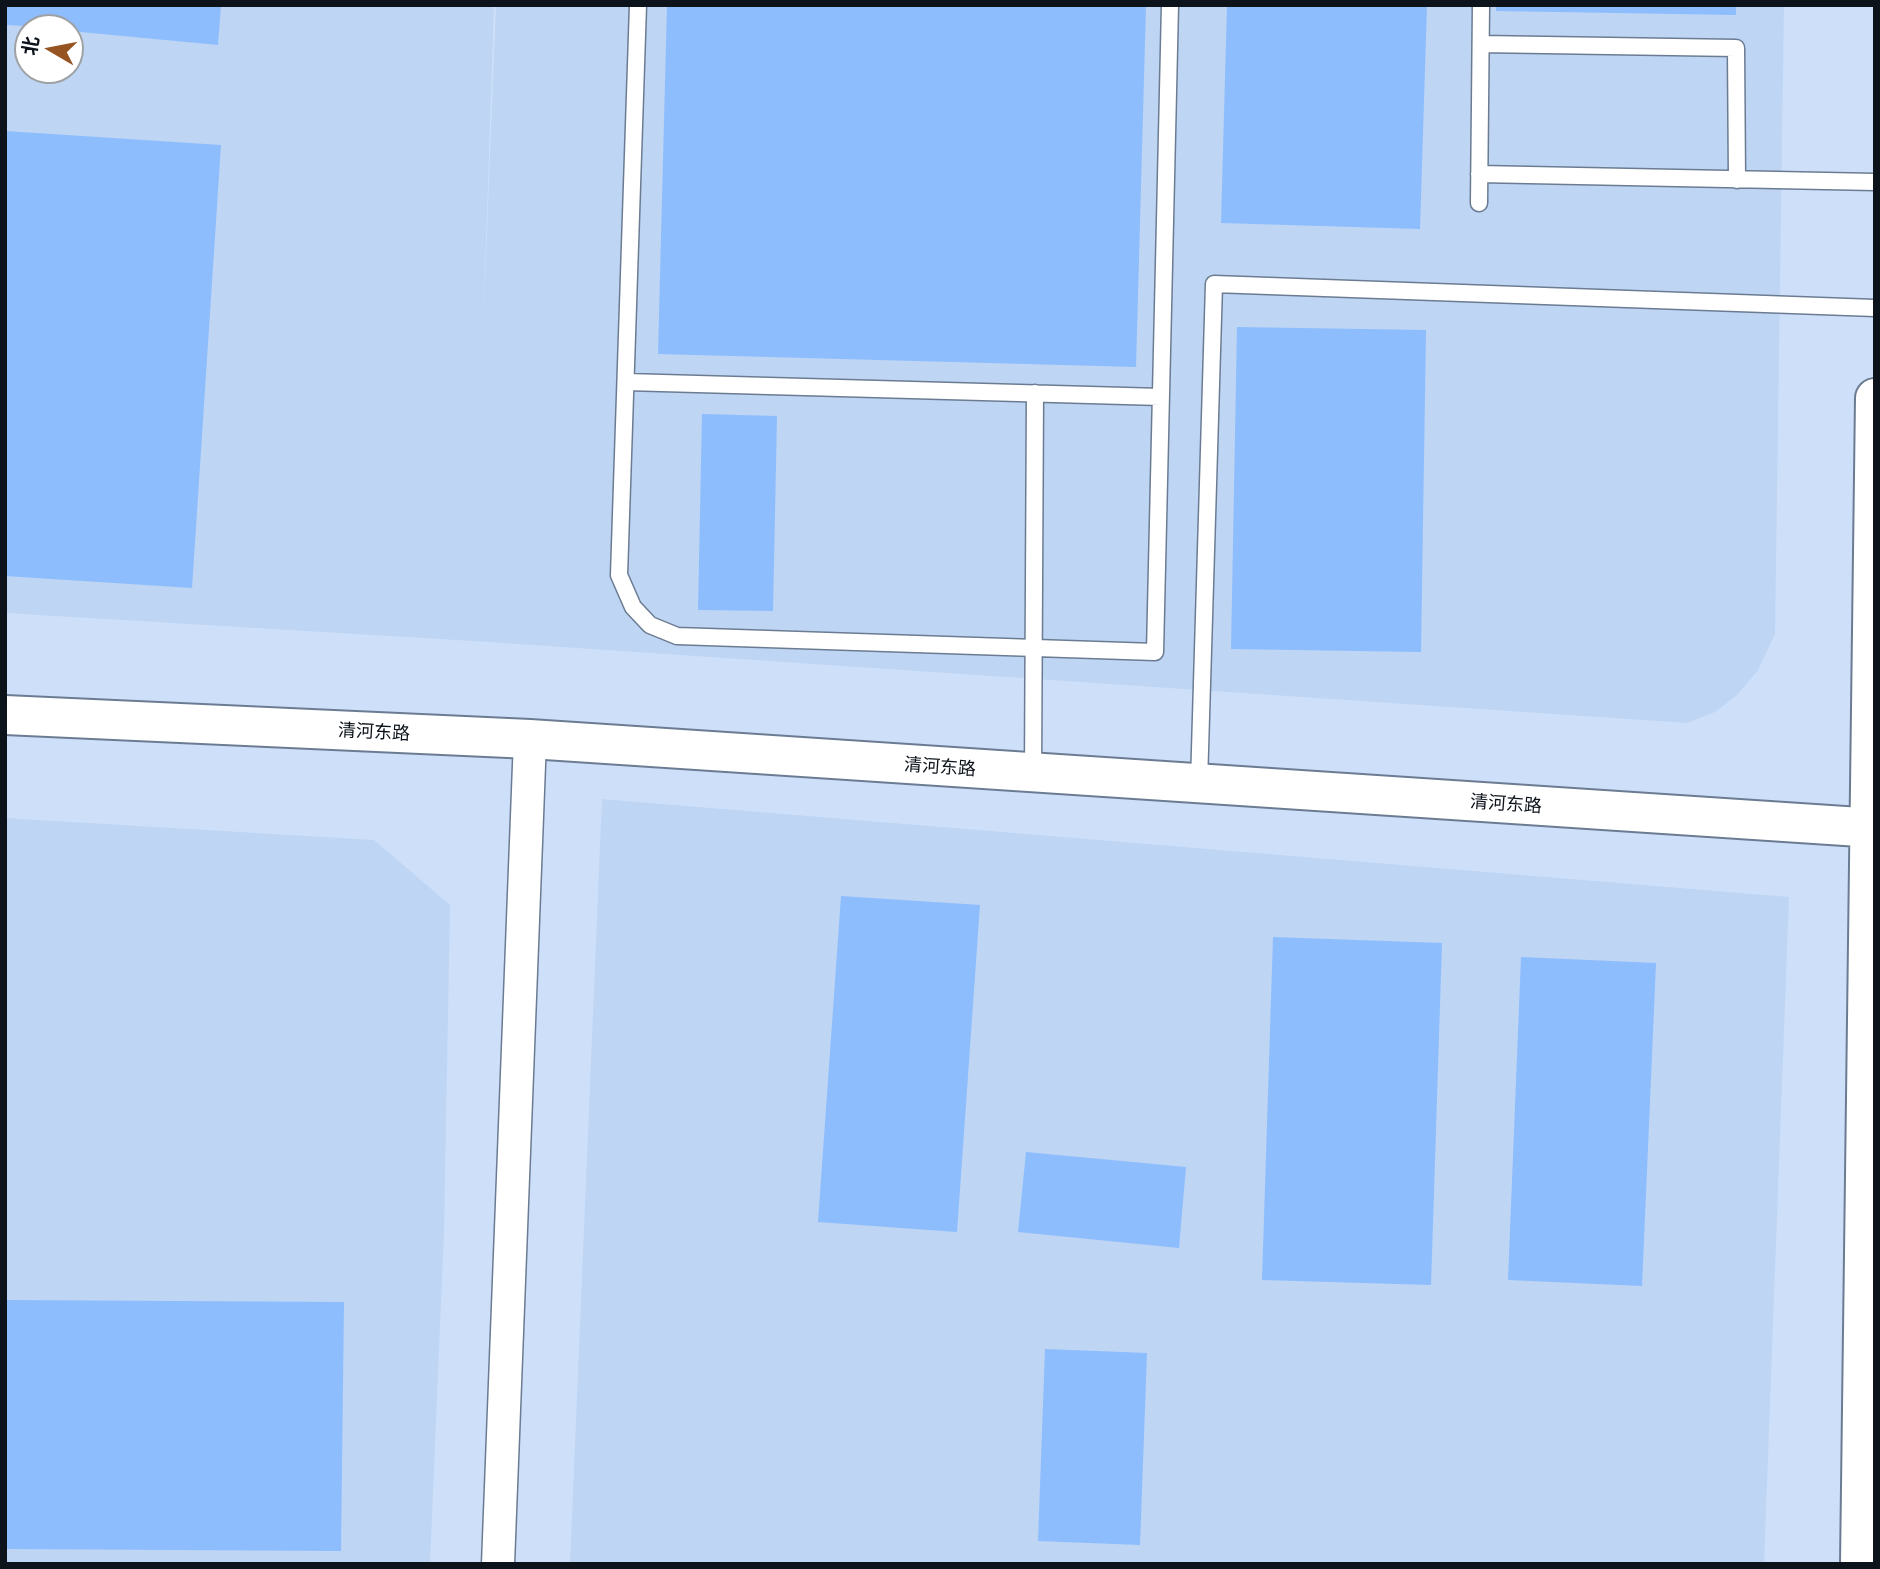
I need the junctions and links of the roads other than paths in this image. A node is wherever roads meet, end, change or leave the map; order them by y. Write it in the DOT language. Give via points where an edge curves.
graph roads {
  1 [pos="638,5"];
  2 [pos="1170,5"];
  3 [pos="1481,5"];
  4 [pos="1481,44"];
  5 [pos="1479,174"];
  6 [pos="1737,180"];
  7 [pos="1875,182"];
  8 [pos="1479,203"];
  9 [pos="1875,308"];
  10 [pos="626,382"];
  11 [pos="1035,393"];
  12 [pos="1161,397"];
  13 [pos="1875,398"];
  14 [pos="1033,648"];
  15 [pos="5,715"];
  16 [pos="530,739"];
  17 [pos="1033,773"];
  18 [pos="1199,783"];
  19 [pos="1872,828"];
  20 [pos="498,1564"];
  21 [pos="1860,1564"];
  1 -- 10 [label="lane"];
  2 -- 12 [label="lane"];
  3 -- 4 [label="lane"];
  4 -- 5 [label="lane"];
  4 -- 6 [label="lane" via="1737,48"];
  5 -- 6 [label="lane"];
  5 -- 8 [label="lane"];
  6 -- 7 [label="lane"];
  9 -- 18 [label="lane" via="1214,284"];
  10 -- 11 [label="lane"];
  10 -- 14 [label="lane" via="620,575 633,607 650,625 677,636"];
  11 -- 12 [label="lane"];
  11 -- 14 [label="lane"];
  12 -- 14 [label="lane" via="1155,652"];
  13 -- 19 [label="street"];
  14 -- 17 [label="lane"];
  15 -- 16 [label="street, 清河东路"];
  16 -- 17 [label="street, 清河东路"];
  16 -- 20 [label="street"];
  17 -- 18 [label="street, 清河东路"];
  18 -- 19 [label="street, 清河东路"];
  19 -- 21 [label="street"];
}
